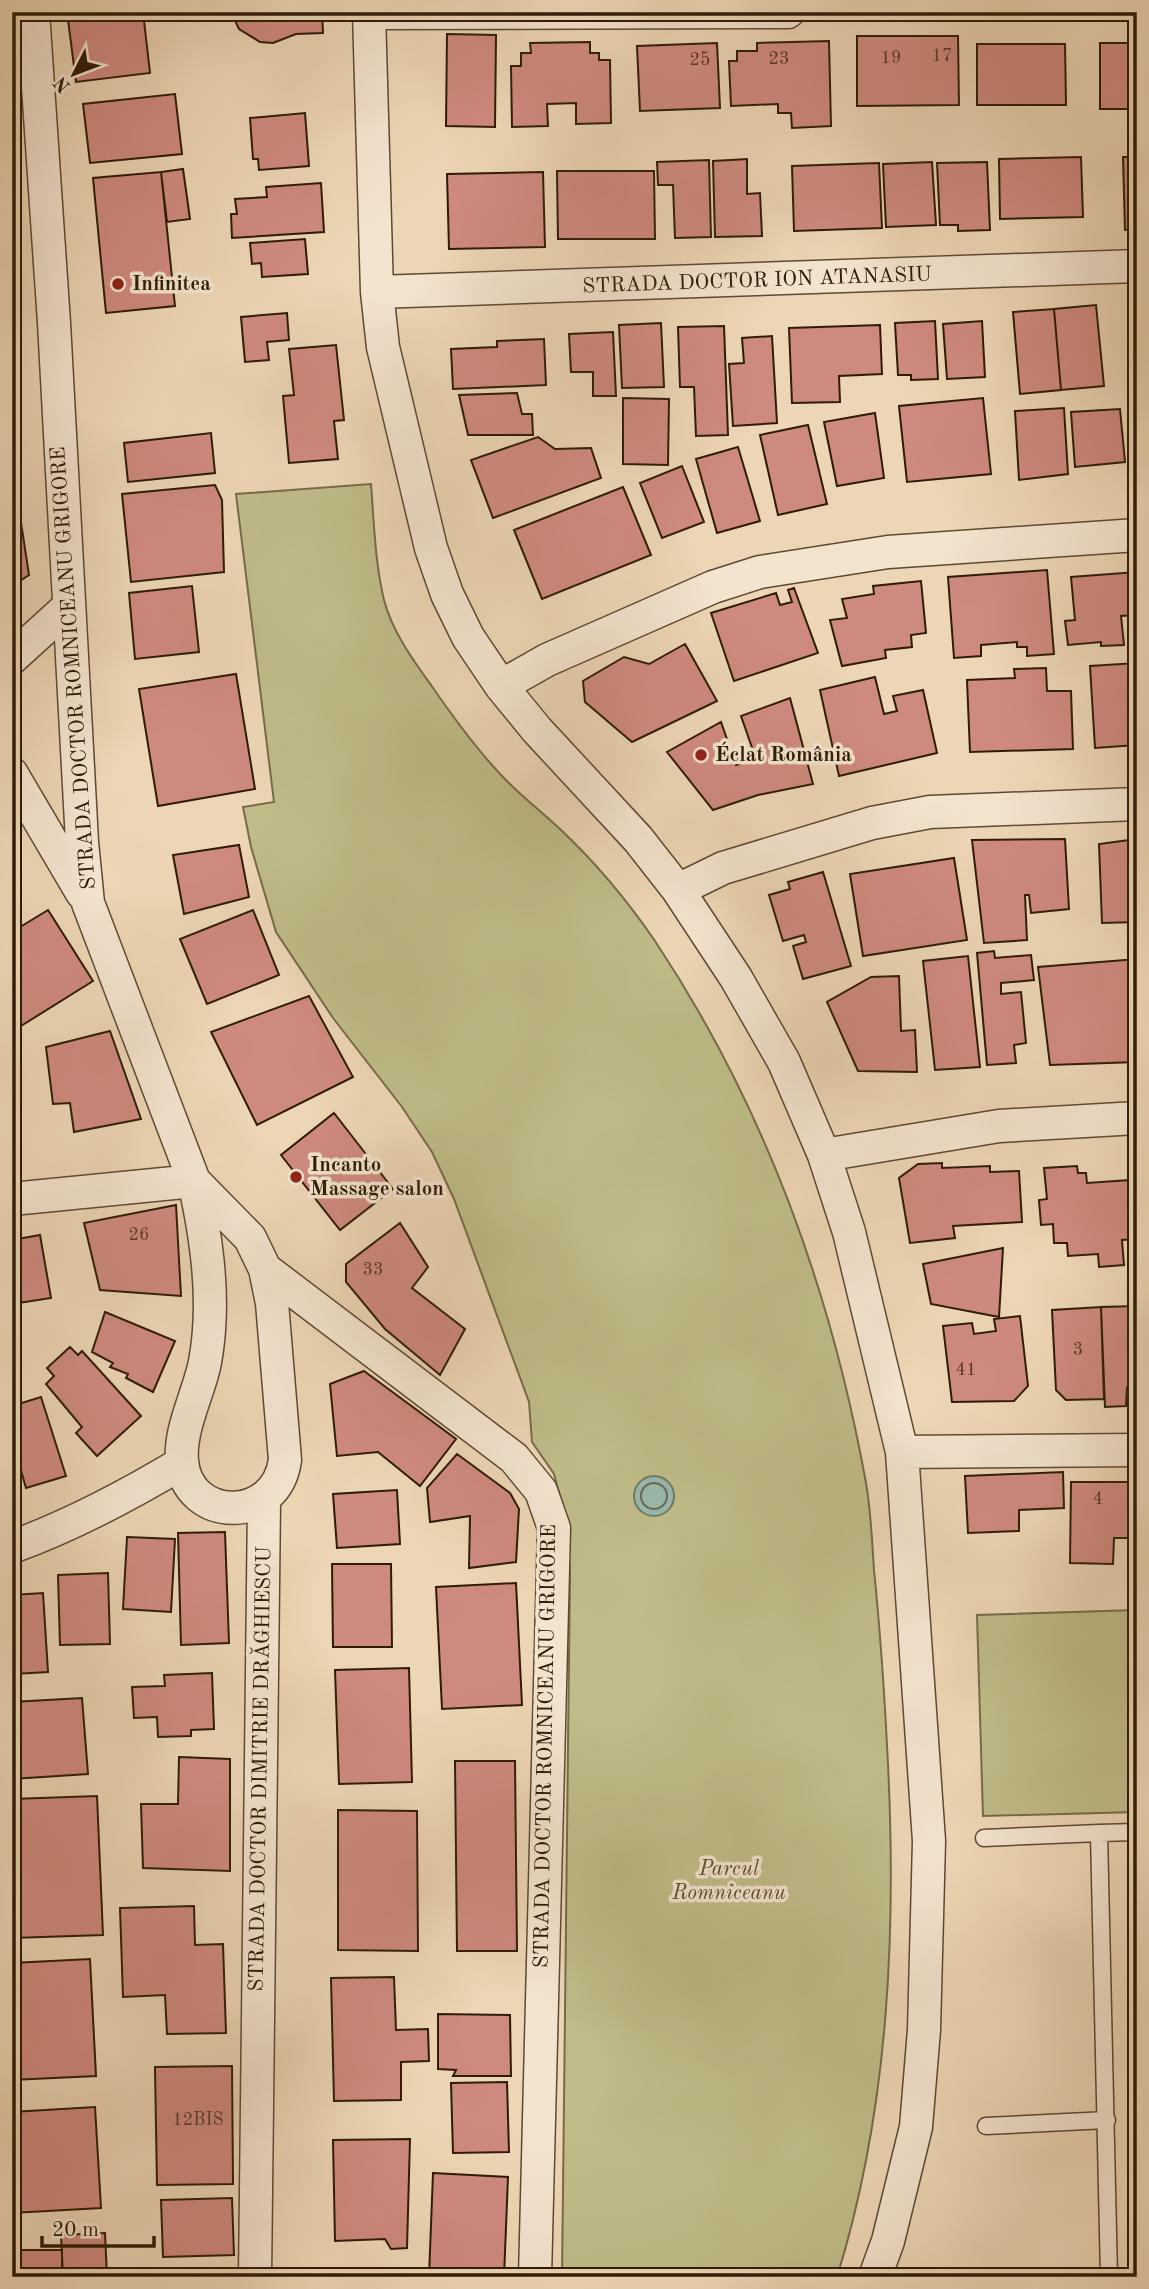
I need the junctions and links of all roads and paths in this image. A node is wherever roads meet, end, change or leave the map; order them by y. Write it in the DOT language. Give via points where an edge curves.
graph roads {
  1 [pos="33,12"];
  2 [pos="788,12"];
  3 [pos="369,13"];
  4 [pos="1137,266"];
  5 [pos="377,292"];
  6 [pos="1137,535"];
  7 [pos="67,608"];
  8 [pos="12,658"];
  9 [pos="501,686"];
  10 [pos="12,774"];
  11 [pos="1137,804"];
  12 [pos="678,890"];
  13 [pos="88,903"];
  14 [pos="1137,1118"];
  15 [pos="824,1155"];
  16 [pos="194,1181"];
  17 [pos="12,1199"];
  18 [pos="265,1269"];
  19 [pos="1137,1450"];
  20 [pos="902,1452"];
  21 [pos="182,1463"];
  22 [pos="264,1500"];
  23 [pos="12,1547"];
  24 [pos="1137,1832"];
  25 [pos="1099,1833"];
  26 [pos="985,1838"];
  27 [pos="1107,2120"];
  28 [pos="986,2126"];
  29 [pos="255,2277"];
  30 [pos="535,2277"];
  31 [pos="875,2277"];
  32 [pos="1109,2277"];
  1 -- 7 [label="street, STRADA DOCTOR ROMNICEANU GRIGORE"];
  2 -- 3 [label="street"];
  3 -- 5 [label="street"];
  4 -- 5 [label="street, STRADA DOCTOR ION ATANASIU"];
  5 -- 9 [label="street" via="391,391 431,548 468,637"];
  6 -- 9 [label="street" via="888,552 760,572 713,587 547,660"];
  7 -- 8 [label="street"];
  7 -- 13 [label="street, STRADA DOCTOR ROMNICEANU GRIGORE"];
  9 -- 12 [label="street"];
  10 -- 13 [label="street"];
  11 -- 12 [label="street" via="930,812 872,822 723,868"];
  12 -- 15 [label="street" via="764,1024"];
  13 -- 16 [label="street, STRADA DOCTOR ROMNICEANU GRIGORE"];
  14 -- 15 [label="street" via="999,1126"];
  15 -- 20 [label="street" via="849,1232"];
  16 -- 17 [label="street"];
  16 -- 18 [label="street, STRADA DOCTOR ROMNICEANU GRIGORE" via="250,1238"];
  16 -- 21 [label="street" via="207,1254 208,1323 205,1360"];
  18 -- 22 [label="street" via="285,1461 275,1490"];
  18 -- 30 [label="street, STRADA DOCTOR ROMNICEANU GRIGORE" via="514,1458 541,1492 554,1528"];
  19 -- 20 [label="street"];
  20 -- 31 [label="street" via="929,1840 924,2030 916,2127"];
  21 -- 22 [label="street" via="187,1479 209,1503 237,1508"];
  21 -- 23 [label="street" via="124,1498"];
  22 -- 29 [label="street, STRADA DOCTOR DIMITRIE DRĂGHIESCU"];
  24 -- 25 [label="lane"];
  25 -- 26 [label="lane"];
  25 -- 27 [label="lane"];
  27 -- 28 [label="lane"];
  27 -- 32 [label="lane"];
}
